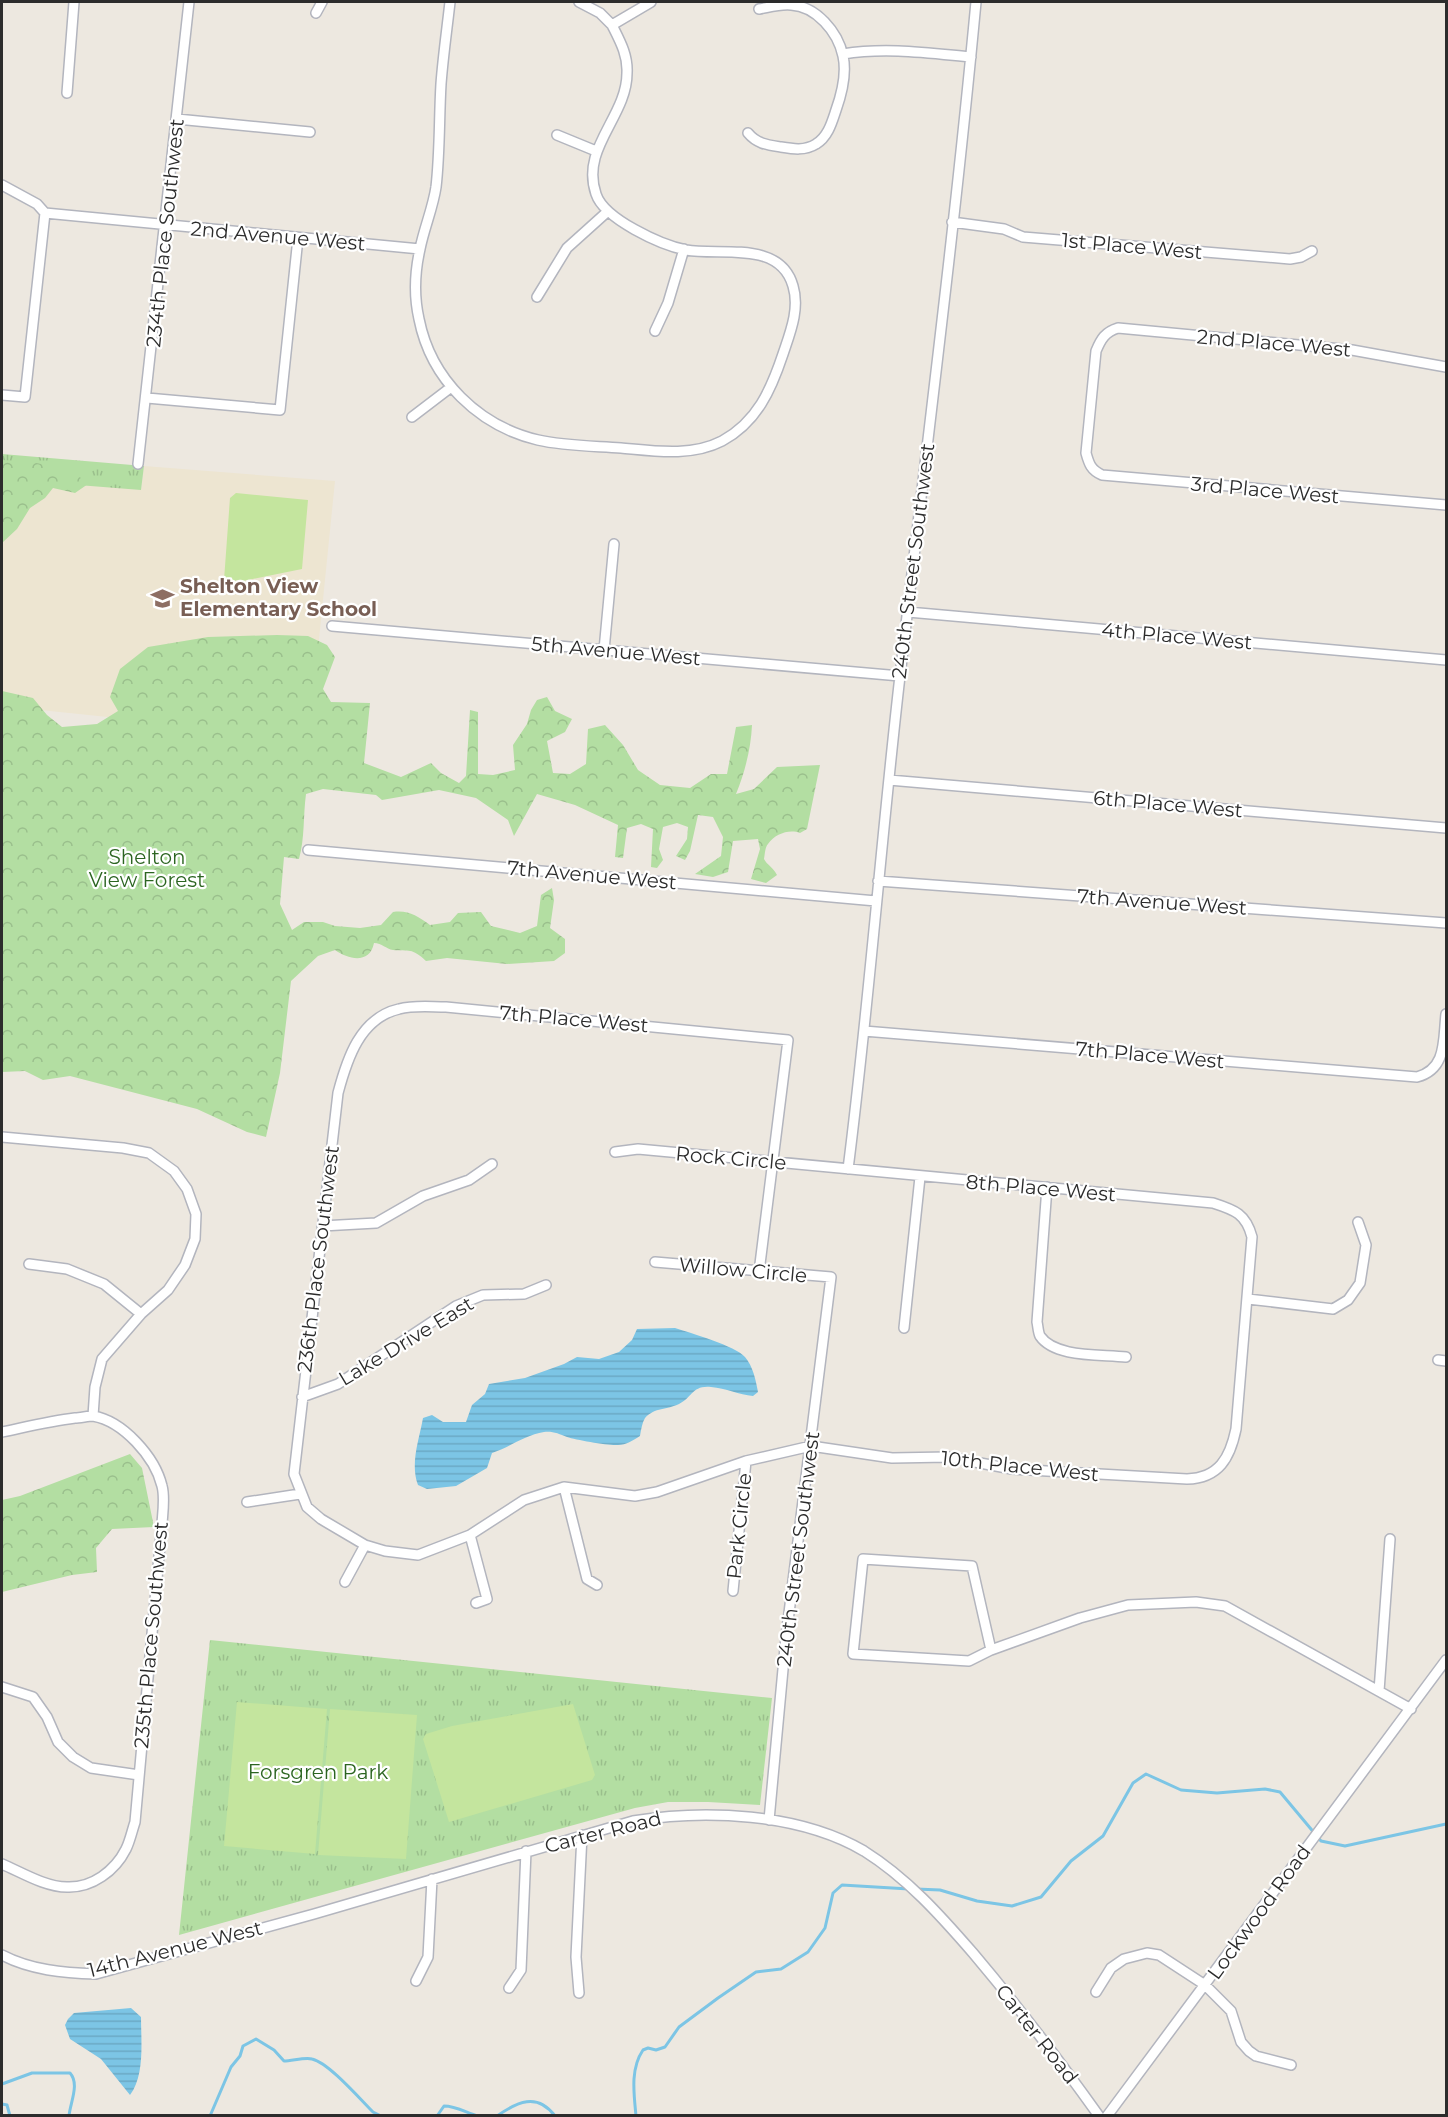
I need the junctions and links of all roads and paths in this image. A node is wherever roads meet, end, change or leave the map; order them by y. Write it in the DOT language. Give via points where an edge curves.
graph roads {
  1 [pos="74,2"];
  2 [pos="189,2"];
  3 [pos="322,2"];
  4 [pos="450,2"];
  5 [pos="579,2"];
  6 [pos="651,2"];
  7 [pos="976,2"];
  8 [pos="759,9"];
  9 [pos="316,13"];
  10 [pos="612,25"];
  11 [pos="843,54"];
  12 [pos="971,57"];
  13 [pos="67,93"];
  14 [pos="177,119"];
  15 [pos="310,132"];
  16 [pos="748,133"];
  17 [pos="557,135"];
  18 [pos="596,151"];
  19 [pos="2,185"];
  20 [pos="607,212"];
  21 [pos="45,213"];
  22 [pos="952,222"];
  23 [pos="166,225"];
  24 [pos="298,238"];
  25 [pos="420,249"];
  26 [pos="684,249"];
  27 [pos="1312,251"];
  28 [pos="537,297"];
  29 [pos="654,331"];
  30 [pos="1446,367"];
  31 [pos="450,388"];
  32 [pos="2,395"];
  33 [pos="147,398"];
  34 [pos="412,417"];
  35 [pos="138,464"];
  36 [pos="1089,464"];
  37 [pos="1446,505"];
  38 [pos="614,544"];
  39 [pos="908,612"];
  40 [pos="332,626"];
  41 [pos="604,650"];
  42 [pos="1446,660"];
  43 [pos="900,676"];
  44 [pos="889,780"];
  45 [pos="1446,828"];
  46 [pos="308,850"];
  47 [pos="878,881"];
  48 [pos="876,900"];
  49 [pos="1446,923"];
  50 [pos="1446,1014"];
  51 [pos="365,1029"];
  52 [pos="864,1031"];
  53 [pos="2,1137"];
  54 [pos="615,1152"];
  55 [pos="772,1161"];
  56 [pos="492,1164"];
  57 [pos="848,1169"];
  58 [pos="920,1177"];
  59 [pos="1047,1187"];
  60 [pos="1358,1222"];
  61 [pos="322,1226"];
  62 [pos="655,1262"];
  63 [pos="29,1264"];
  64 [pos="759,1272"];
  65 [pos="831,1277"];
  66 [pos="546,1285"];
  67 [pos="1248,1299"];
  68 [pos="141,1314"];
  69 [pos="904,1328"];
  70 [pos="1126,1357"];
  71 [pos="302,1398"];
  72 [pos="93,1416"];
  73 [pos="2,1432"];
  74 [pos="811,1446"];
  75 [pos="746,1461"];
  76 [pos="564,1487"];
  77 [pos="300,1494"];
  78 [pos="247,1502"];
  79 [pos="470,1535"];
  80 [pos="1390,1539"];
  81 [pos="365,1545"];
  82 [pos="345,1582"];
  83 [pos="597,1585"];
  84 [pos="733,1591"];
  85 [pos="476,1603"];
  86 [pos="991,1650"];
  87 [pos="1446,1660"];
  88 [pos="2,1687"];
  89 [pos="1379,1690"];
  90 [pos="1411,1709"];
  91 [pos="139,1775"];
  92 [pos="769,1820"];
  93 [pos="582,1835"];
  94 [pos="526,1851"];
  95 [pos="2,1864"];
  96 [pos="432,1880"];
  97 [pos="314,1914"];
  98 [pos="2,1955"];
  99 [pos="416,1981"];
  100 [pos="1205,1985"];
  101 [pos="509,1988"];
  102 [pos="1096,1992"];
  103 [pos="579,1993"];
  104 [pos="1291,2065"];
  105 [pos="1099,2115"];
  106 [pos="1107,2115"];
  1 -- 13 [label="street"];
  2 -- 14 [label="street, 234th Place Southwest"];
  3 -- 9 [label="street"];
  4 -- 25 [label="street" via="441,80 436,187"];
  5 -- 10 [label="street"];
  6 -- 10 [label="street"];
  7 -- 12 [label="street, 240th Street Southwest"];
  8 -- 11 [label="street" via="792,4 814,12 825,22"];
  10 -- 18 [label="street" via="627,62 628,77 617,111"];
  11 -- 12 [label="street" via="897,50"];
  11 -- 16 [label="street" via="840,98 828,130 817,144 796,149 762,144"];
  12 -- 22 [label="street, 240th Street Southwest"];
  14 -- 15 [label="street"];
  14 -- 23 [label="street, 234th Place Southwest"];
  17 -- 18 [label="street"];
  18 -- 20 [label="street" via="595,192"];
  19 -- 21 [label="street" via="37,204"];
  20 -- 26 [label="street" via="624,224"];
  20 -- 28 [label="street" via="567,248"];
  21 -- 23 [label="street, 2nd Avenue West"];
  21 -- 32 [label="street" via="25,397"];
  22 -- 27 [label="street, 1st Place West" via="1004,229 1023,237 1280,258 1301,257"];
  22 -- 39 [label="street, 240th Street Southwest"];
  23 -- 24 [label="street, 2nd Avenue West"];
  23 -- 33 [label="street, 234th Place Southwest"];
  24 -- 25 [label="street, 2nd Avenue West"];
  24 -- 33 [label="street" via="280,410"];
  25 -- 31 [label="street" via="416,285 419,320 433,361"];
  26 -- 29 [label="street" via="668,303"];
  26 -- 31 [label="street" via="761,255 783,267 794,287 794,320 762,406 722,441 670,453 542,441 497,425"];
  30 -- 36 [label="street, 2nd Place West" via="1352,350 1109,330 1096,351 1086,453"];
  31 -- 34 [label="street"];
  33 -- 35 [label="street, 234th Place Southwest"];
  36 -- 37 [label="street, 3rd Place West" via="1102,476"];
  38 -- 41 [label="street"];
  39 -- 42 [label="street, 4th Place West"];
  39 -- 43 [label="street, 240th Street Southwest"];
  40 -- 41 [label="street, 5th Avenue West"];
  41 -- 43 [label="street, 5th Avenue West"];
  43 -- 44 [label="street, 240th Street Southwest"];
  44 -- 45 [label="street, 6th Place West"];
  44 -- 47 [label="street, 240th Street Southwest"];
  46 -- 48 [label="street, 7th Avenue West"];
  47 -- 48 [label="street, 240th Street Southwest"];
  47 -- 49 [label="street, 7th Avenue West"];
  48 -- 52 [label="street, 240th Street Southwest"];
  50 -- 52 [label="street, 7th Place West" via="1438,1064 1417,1077"];
  51 -- 55 [label="street, 7th Place West" via="397,1009 416,1006 788,1040"];
  51 -- 61 [label="street, 236th Place Southwest" via="345,1065 338,1093"];
  52 -- 57 [label="street, 240th Street Southwest"];
  53 -- 68 [label="street" via="149,1153 174,1171 187,1189 196,1214 195,1239 185,1265 168,1290"];
  54 -- 55 [label="street, Rock Circle" via="638,1149"];
  55 -- 57 [label="street, Rock Circle"];
  55 -- 64 [label="street"];
  56 -- 61 [label="street" via="469,1180 423,1196 376,1223"];
  57 -- 58 [label="street, 8th Place West"];
  58 -- 59 [label="street, 8th Place West"];
  58 -- 69 [label="street"];
  59 -- 67 [label="street, 8th Place West" via="1213,1203 1233,1209 1249,1225 1252,1238"];
  59 -- 70 [label="street" via="1039,1334 1061,1351"];
  60 -- 67 [label="street" via="1366,1245 1360,1283 1348,1300 1333,1310"];
  61 -- 71 [label="street, 236th Place Southwest"];
  62 -- 64 [label="street, Willow Circle"];
  63 -- 68 [label="street" via="67,1269 104,1284"];
  64 -- 65 [label="street, Willow Circle"];
  65 -- 74 [label="street, 240th Street Southwest"];
  66 -- 71 [label="street, Lake Drive East" via="524,1294 483,1295 456,1306 338,1384"];
  67 -- 74 [label="street, 10th Place West" via="1233,1446 1224,1462 1211,1475 1200,1479 1012,1469 948,1457 892,1458"];
  68 -- 72 [label="street" via="102,1359"];
  71 -- 77 [label="street, 236th Place Southwest" via="294,1474"];
  72 -- 73 [label="street"];
  72 -- 91 [label="street, 235th Place Southwest" via="136,1440 156,1468 163,1487"];
  74 -- 75 [label="street"];
  74 -- 92 [label="street, 240th Street Southwest" via="786,1637"];
  75 -- 76 [label="street" via="635,1496"];
  75 -- 84 [label="street, Park Circle"];
  76 -- 79 [label="street" via="525,1500"];
  76 -- 83 [label="street" via="587,1578"];
  77 -- 78 [label="street"];
  77 -- 81 [label="street" via="307,1507 321,1519"];
  79 -- 81 [label="street" via="418,1555"];
  79 -- 85 [label="street" via="487,1599"];
  80 -- 89 [label="street"];
  81 -- 82 [label="street"];
  86 -- 86 [label="street" via="969,1661 853,1654 863,1559 972,1566"];
  86 -- 89 [label="street" via="1128,1605 1196,1602 1225,1606"];
  87 -- 90 [label="street, Lockwood Road"];
  88 -- 91 [label="street" via="33,1697 58,1742 73,1757 91,1768"];
  89 -- 90 [label="street"];
  90 -- 100 [label="street, Lockwood Road"];
  91 -- 95 [label="street, 235th Place Southwest" via="135,1822 127,1848 102,1877 66,1887 48,1884"];
  92 -- 93 [label="street, Carter Road" via="666,1816"];
  92 -- 105 [label="street, Carter Road" via="825,1833 862,1850 895,1872 935,1910 998,1982"];
  93 -- 94 [label="street, Carter Road"];
  93 -- 103 [label="street" via="576,1957"];
  94 -- 96 [label="street, Carter Road"];
  94 -- 101 [label="street" via="521,1970"];
  96 -- 97 [label="street, Carter Road"];
  96 -- 99 [label="street" via="428,1957"];
  97 -- 98 [label="street, 14th Avenue West" via="96,1974 40,1969"];
  100 -- 102 [label="street" via="1159,1955 1148,1953 1124,1959 1111,1968"];
  100 -- 104 [label="street" via="1231,2011 1249,2051"];
  100 -- 106 [label="street, Lockwood Road"];
}
